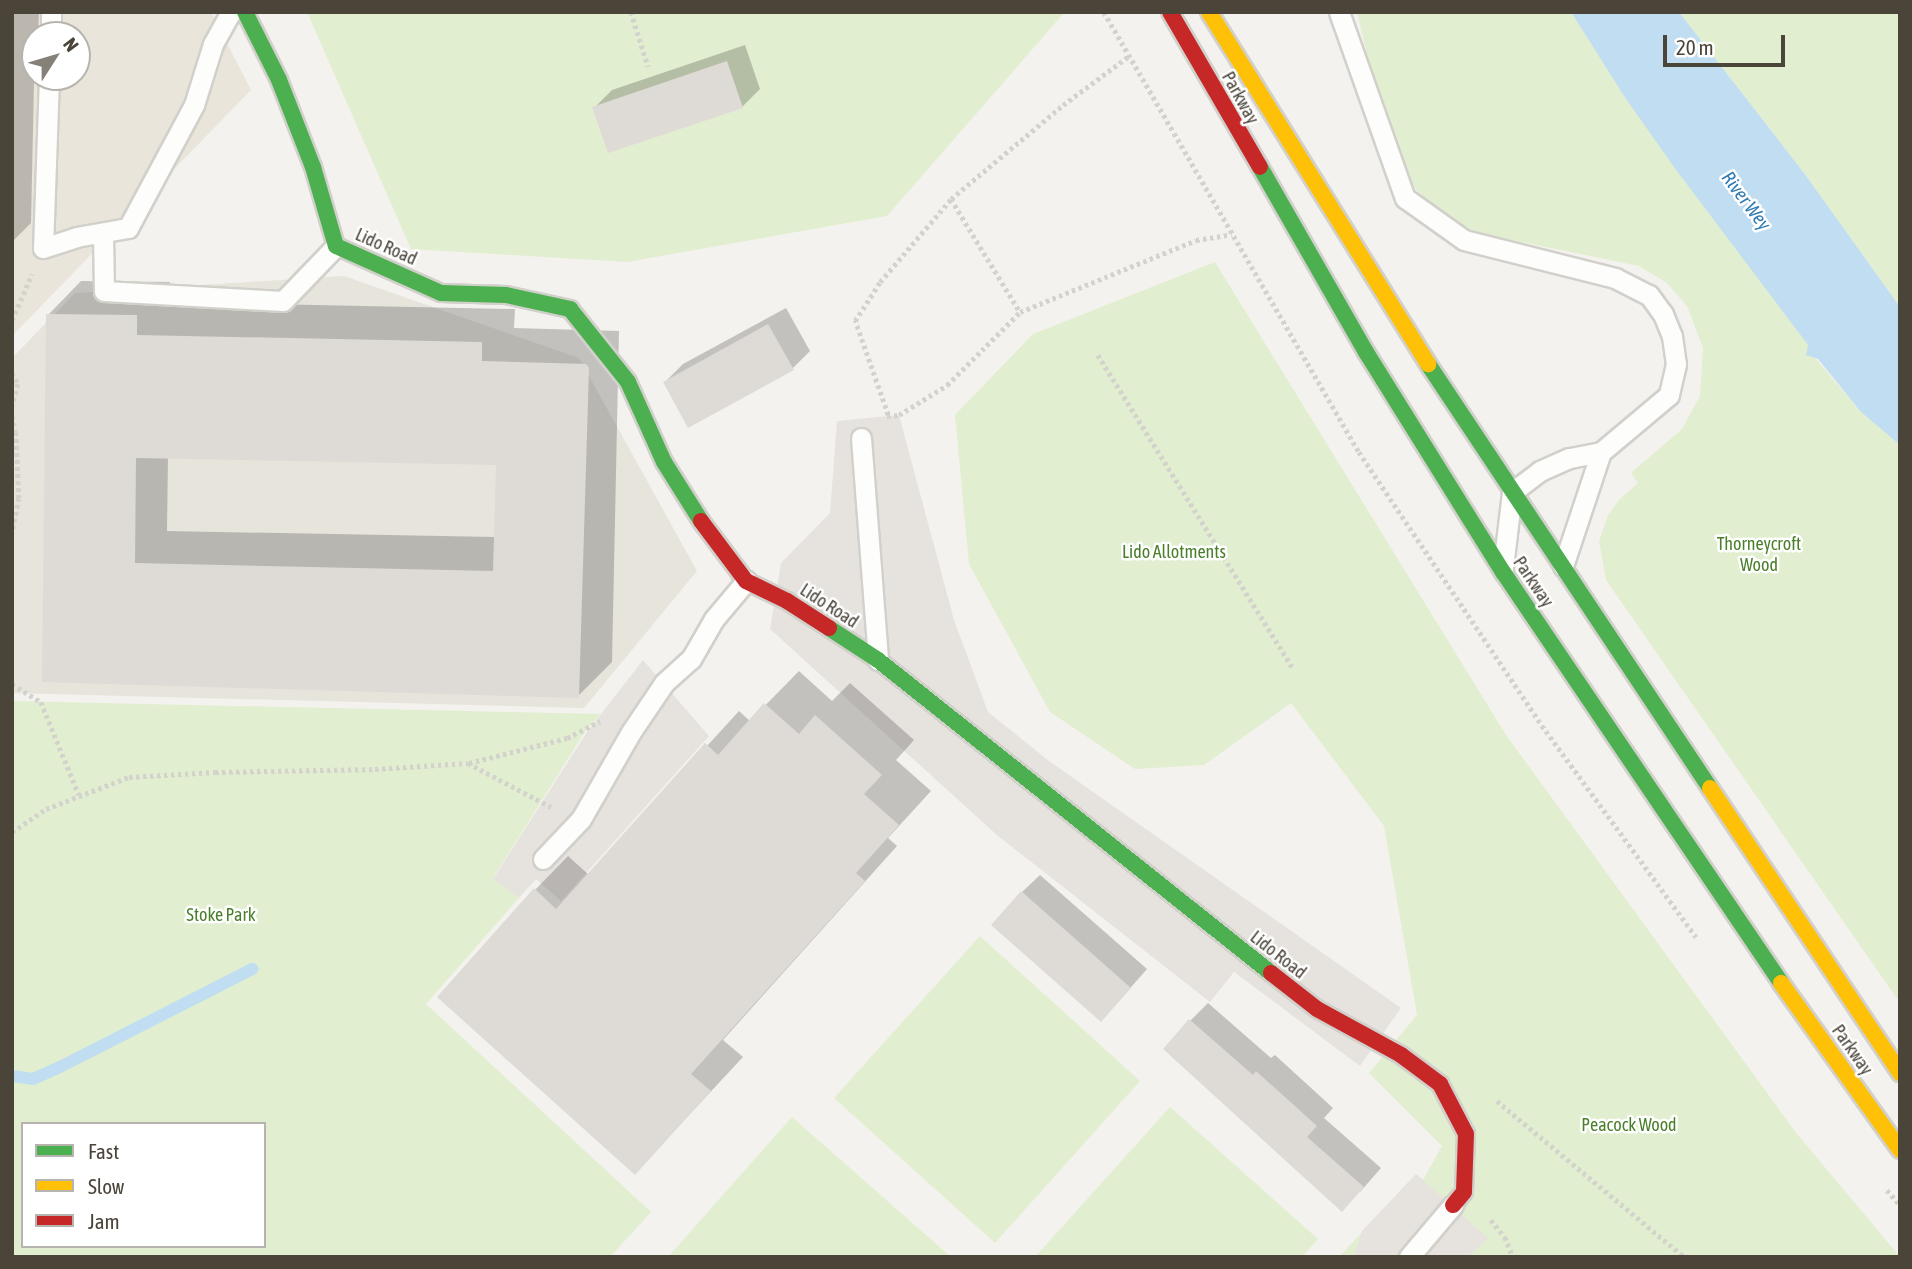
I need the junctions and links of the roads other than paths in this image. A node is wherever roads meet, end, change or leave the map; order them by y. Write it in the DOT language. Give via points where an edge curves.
graph roads {
  1 [pos="231,12"];
  2 [pos="245,12"];
  3 [pos="1170,12"];
  4 [pos="1209,12"];
  5 [pos="1339,12"];
  6 [pos="49,91"];
  7 [pos="103,233"];
  8 [pos="336,246"];
  9 [pos="861,438"];
  10 [pos="1601,452"];
  11 [pos="1512,492"];
  12 [pos="1563,566"];
  13 [pos="1503,572"];
  14 [pos="746,581"];
  15 [pos="878,660"];
  16 [pos="543,859"];
  17 [pos="1900,1073"];
  18 [pos="1900,1150"];
  19 [pos="1453,1205"];
  20 [pos="1409,1257"];
  1 -- 7 [label="lane" via="213,44 194,105 128,229"];
  2 -- 8 [label="main road, Lido Road" via="313,167"];
  3 -- 13 [label="main road, Parkway" via="1366,352"];
  4 -- 11 [label="main road, Parkway"];
  5 -- 10 [label="lane" via="1405,198 1464,240 1615,278 1649,295 1663,314 1676,364 1669,395"];
  6 -- 7 [label="lane" via="43,248"];
  7 -- 8 [label="lane" via="104,290 283,301"];
  8 -- 14 [label="main road, Lido Road" via="441,293 506,295 569,309 628,382 664,462 696,516"];
  9 -- 15 [label="lane"];
  10 -- 11 [label="lane" via="1569,458 1540,471"];
  10 -- 12 [label="lane"];
  11 -- 12 [label="main road, Parkway"];
  11 -- 13 [label="lane"];
  12 -- 17 [label="main road, Parkway"];
  13 -- 18 [label="main road, Parkway" via="1756,947"];
  14 -- 15 [label="main road, Lido Road" via="787,601"];
  14 -- 16 [label="lane" via="714,619 691,659 664,683 581,819"];
  15 -- 19 [label="main road, Lido Road" via="1317,1009 1401,1055 1440,1084 1466,1134 1464,1192"];
  19 -- 20 [label="lane"];
}
